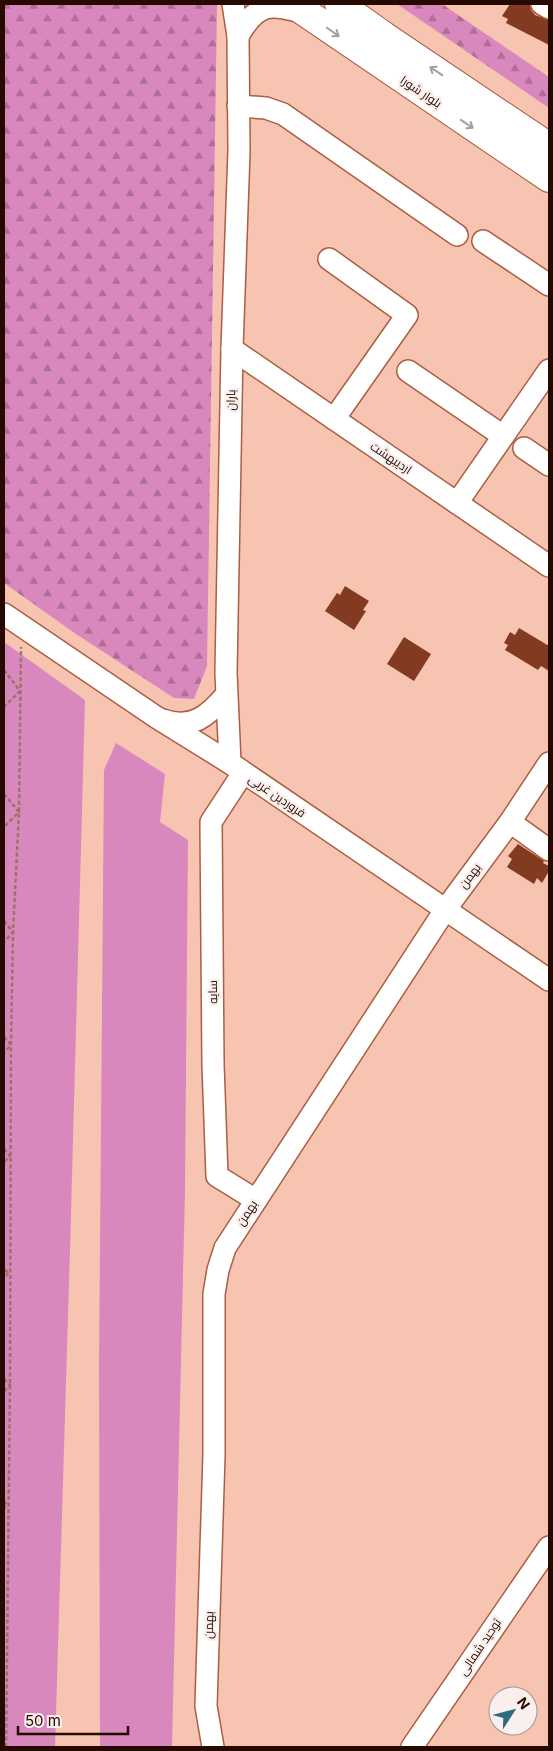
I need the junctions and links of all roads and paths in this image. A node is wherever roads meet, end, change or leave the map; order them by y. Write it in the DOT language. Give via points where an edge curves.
graph roads {
  1 [pos="233,4"];
  2 [pos="339,4"];
  3 [pos="542,4"];
  4 [pos="549,8"];
  5 [pos="301,9"];
  6 [pos="238,36"];
  7 [pos="238,106"];
  8 [pos="549,147"];
  9 [pos="549,178"];
  10 [pos="457,235"];
  11 [pos="483,241"];
  12 [pos="329,259"];
  13 [pos="549,285"];
  14 [pos="232,349"];
  15 [pos="549,370"];
  16 [pos="408,371"];
  17 [pos="334,419"];
  18 [pos="503,436"];
  19 [pos="524,448"];
  20 [pos="549,465"];
  21 [pos="457,503"];
  22 [pos="549,566"];
  23 [pos="12,620"];
  24 [pos="4,670"];
  25 [pos="20,691"];
  26 [pos="226,695"];
  27 [pos="4,707"];
  28 [pos="156,717"];
  29 [pos="549,763"];
  30 [pos="237,768"];
  31 [pos="4,794"];
  32 [pos="19,812"];
  33 [pos="510,822"];
  34 [pos="4,827"];
  35 [pos="549,850"];
  36 [pos="445,910"];
  37 [pos="4,921"];
  38 [pos="13,932"];
  39 [pos="4,942"];
  40 [pos="549,980"];
  41 [pos="4,1037"];
  42 [pos="11,1045"];
  43 [pos="4,1052"];
  44 [pos="4,1149"];
  45 [pos="10,1156"];
  46 [pos="4,1162"];
  47 [pos="256,1200"];
  48 [pos="4,1270"];
  49 [pos="9,1272"];
  50 [pos="4,1278"];
  51 [pos="4,1379"];
  52 [pos="10,1385"];
  53 [pos="4,1391"];
  54 [pos="4,1501"];
  55 [pos="8,1505"];
  56 [pos="4,1508"];
  57 [pos="547,1554"];
  58 [pos="4,1698"];
  59 [pos="6,1747"];
  60 [pos="213,1747"];
  61 [pos="412,1747"];
  1 -- 6 [label="street, باران"];
  8 -- 2 [label="main road, بلوار شورا, one-way"];
  3 -- 4 [label="street"];
  5 -- 6 [label="street" via="267,8 251,17"];
  5 -- 9 [label="main road, بلوار شورا, one-way"];
  6 -- 7 [label="street, باران"];
  7 -- 10 [label="street" via="266,108 283,114"];
  7 -- 14 [label="street, باران"];
  11 -- 13 [label="street"];
  12 -- 17 [label="street" via="407,315"];
  14 -- 17 [label="street, اردیبهشت"];
  14 -- 26 [label="street, باران"];
  15 -- 18 [label="street"];
  16 -- 18 [label="street"];
  17 -- 21 [label="street, اردیبهشت"];
  18 -- 21 [label="street"];
  19 -- 20 [label="street"];
  21 -- 22 [label="street, اردیبهشت"];
  23 -- 25 [label="path"];
  23 -- 28 [label="street, فروردین غربی"];
  24 -- 25 [label="path"];
  25 -- 27 [label="path"];
  25 -- 32 [label="path"];
  26 -- 28 [label="street" via="214,708 191,722 182,724"];
  26 -- 30 [label="street, باران"];
  28 -- 30 [label="street, فروردین غربی"];
  29 -- 33 [label="street, بهمن"];
  30 -- 36 [label="street, فروردین غربی"];
  30 -- 47 [label="street, سایه" via="211,822 217,1176"];
  31 -- 32 [label="path"];
  32 -- 34 [label="path"];
  32 -- 38 [label="path"];
  33 -- 35 [label="street"];
  33 -- 36 [label="street, بهمن"];
  36 -- 40 [label="street, فروردین غربی"];
  36 -- 47 [label="street, بهمن"];
  37 -- 38 [label="path"];
  38 -- 39 [label="path"];
  38 -- 42 [label="path"];
  41 -- 42 [label="path"];
  42 -- 43 [label="path"];
  42 -- 45 [label="path"];
  44 -- 45 [label="path"];
  45 -- 46 [label="path"];
  45 -- 49 [label="path"];
  47 -- 60 [label="street, بهمن" via="225,1248 214,1294 214,1455 206,1706"];
  48 -- 49 [label="path"];
  49 -- 50 [label="path"];
  49 -- 52 [label="path"];
  51 -- 52 [label="path"];
  52 -- 53 [label="path"];
  52 -- 55 [label="path"];
  54 -- 55 [label="path"];
  55 -- 56 [label="path"];
  55 -- 58 [label="path"];
  57 -- 61 [label="street, توحید شمالی"];
  58 -- 59 [label="path"];
}
